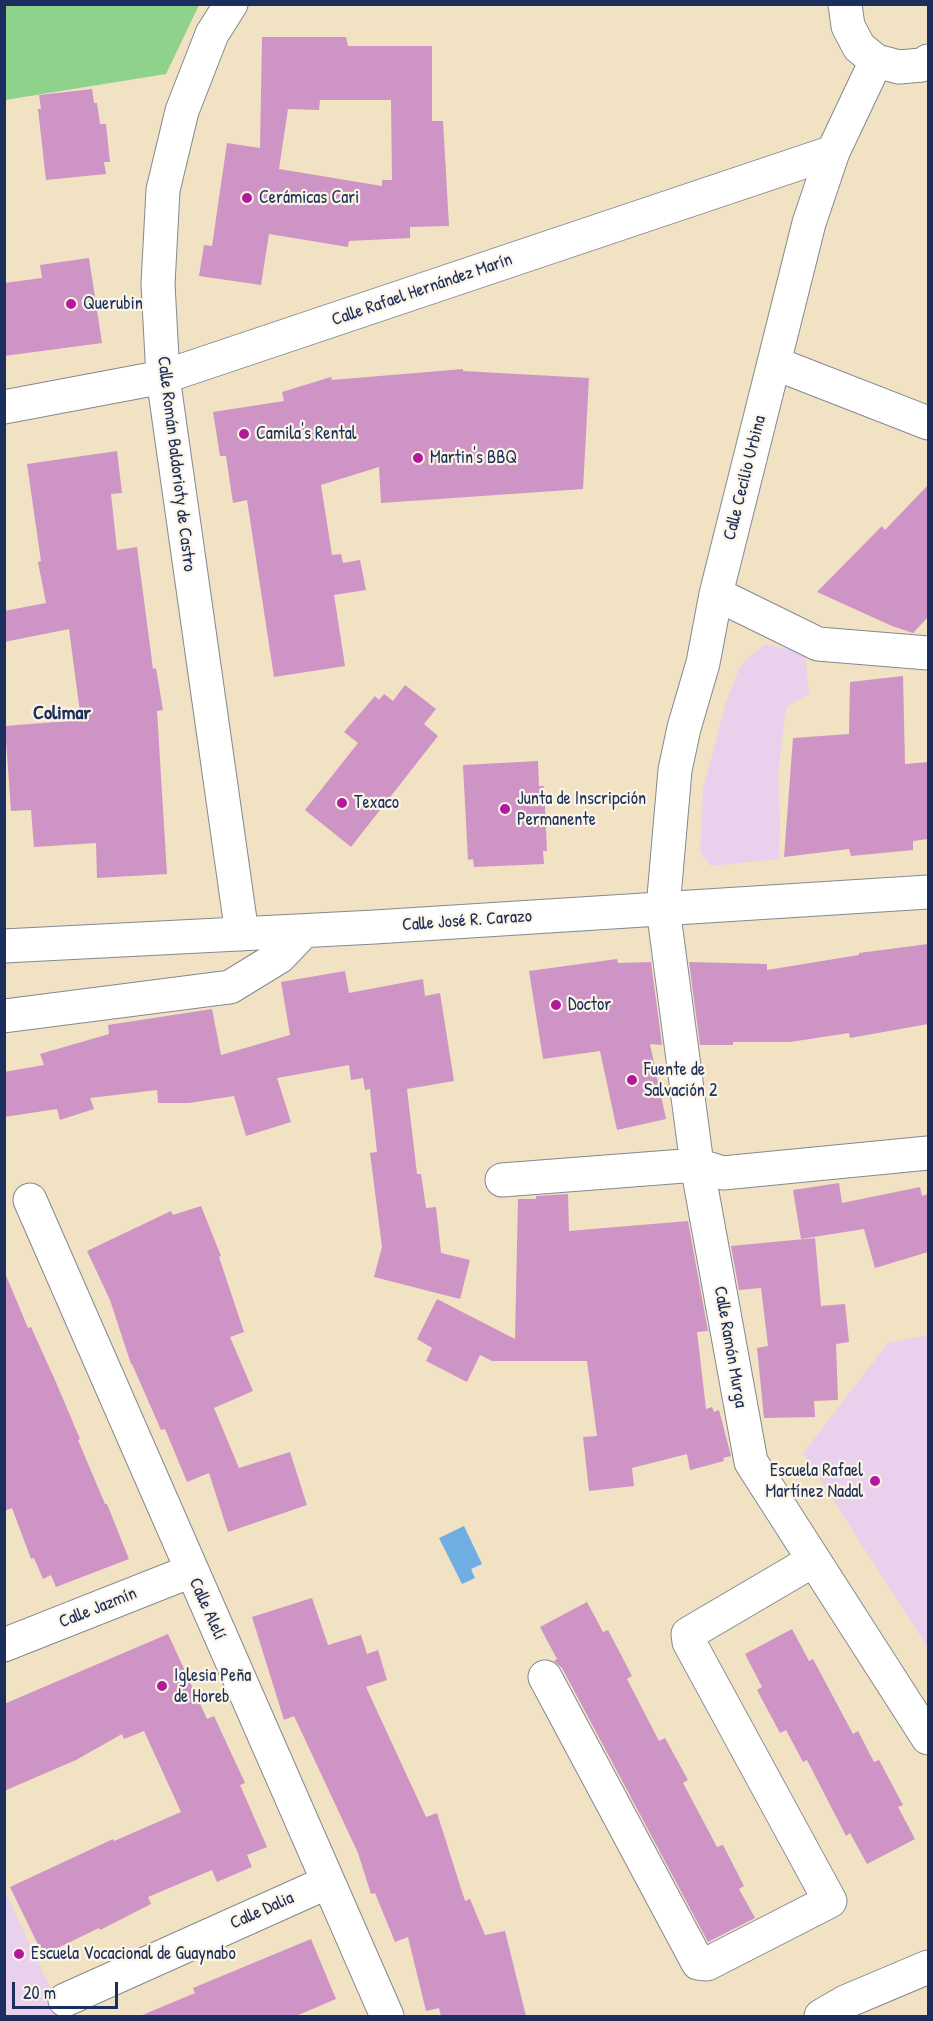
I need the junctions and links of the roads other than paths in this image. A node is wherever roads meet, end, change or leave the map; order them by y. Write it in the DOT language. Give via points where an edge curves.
graph roads {
  1 [pos="231,4"];
  2 [pos="845,4"];
  3 [pos="876,61"];
  4 [pos="928,61"];
  5 [pos="833,152"];
  6 [pos="774,363"];
  7 [pos="163,377"];
  8 [pos="4,407"];
  9 [pos="928,423"];
  10 [pos="716,594"];
  11 [pos="928,653"];
  12 [pos="928,892"];
  13 [pos="663,908"];
  14 [pos="304,931"];
  15 [pos="242,934"];
  16 [pos="4,946"];
  17 [pos="4,1016"];
  18 [pos="928,1153"];
  19 [pos="697,1165"];
  20 [pos="502,1180"];
  21 [pos="30,1200"];
  22 [pos="814,1560"];
  23 [pos="191,1571"];
  24 [pos="4,1645"];
  25 [pos="545,1677"];
  26 [pos="928,1738"];
  27 [pos="328,1882"];
  28 [pos="928,1966"];
  29 [pos="65,2000"];
  30 [pos="387,2016"];
  31 [pos="821,2016"];
  1 -- 7 [label="street, Calle Román Baldorioty de Castro" via="212,34 182,111 163,189 158,284"];
  2 -- 3 [label="street" via="848,26 859,46"];
  3 -- 4 [label="street" via="899,67"];
  3 -- 5 [label="street, Calle Cecilio Urbina"];
  5 -- 6 [label="street, Calle Cecilio Urbina" via="809,223"];
  5 -- 7 [label="street, Calle Rafael Hernández Marín"];
  6 -- 9 [label="street"];
  6 -- 10 [label="street, Calle Cecilio Urbina"];
  7 -- 8 [label="street, Calle Rafael Hernández Marín"];
  7 -- 15 [label="street, Calle Román Baldorioty de Castro"];
  10 -- 11 [label="street" via="818,644"];
  10 -- 13 [label="street, Calle Cecilio Urbina" via="675,770"];
  12 -- 13 [label="street, Calle José R. Carazo"];
  13 -- 14 [label="street, Calle José R. Carazo"];
  13 -- 19 [label="street, Calle Ramón Murga"];
  14 -- 15 [label="street, Calle José R. Carazo"];
  14 -- 17 [label="street" via="279,957 230,987"];
  15 -- 16 [label="street, Calle José R. Carazo"];
  18 -- 19 [label="street" via="723,1173"];
  19 -- 20 [label="street"];
  19 -- 22 [label="street, Calle Ramón Murga" via="751,1462"];
  21 -- 23 [label="street, Calle Alelí"];
  22 -- 25 [label="street" via="688,1634 830,1901 707,1964 698,1963"];
  22 -- 26 [label="street, Calle Ramón Murga"];
  23 -- 24 [label="street, Calle Jazmín"];
  23 -- 27 [label="street, Calle Alelí"];
  27 -- 29 [label="street, Calle Dalia"];
  27 -- 30 [label="street, Calle Alelí"];
  28 -- 31 [label="street"];
}
